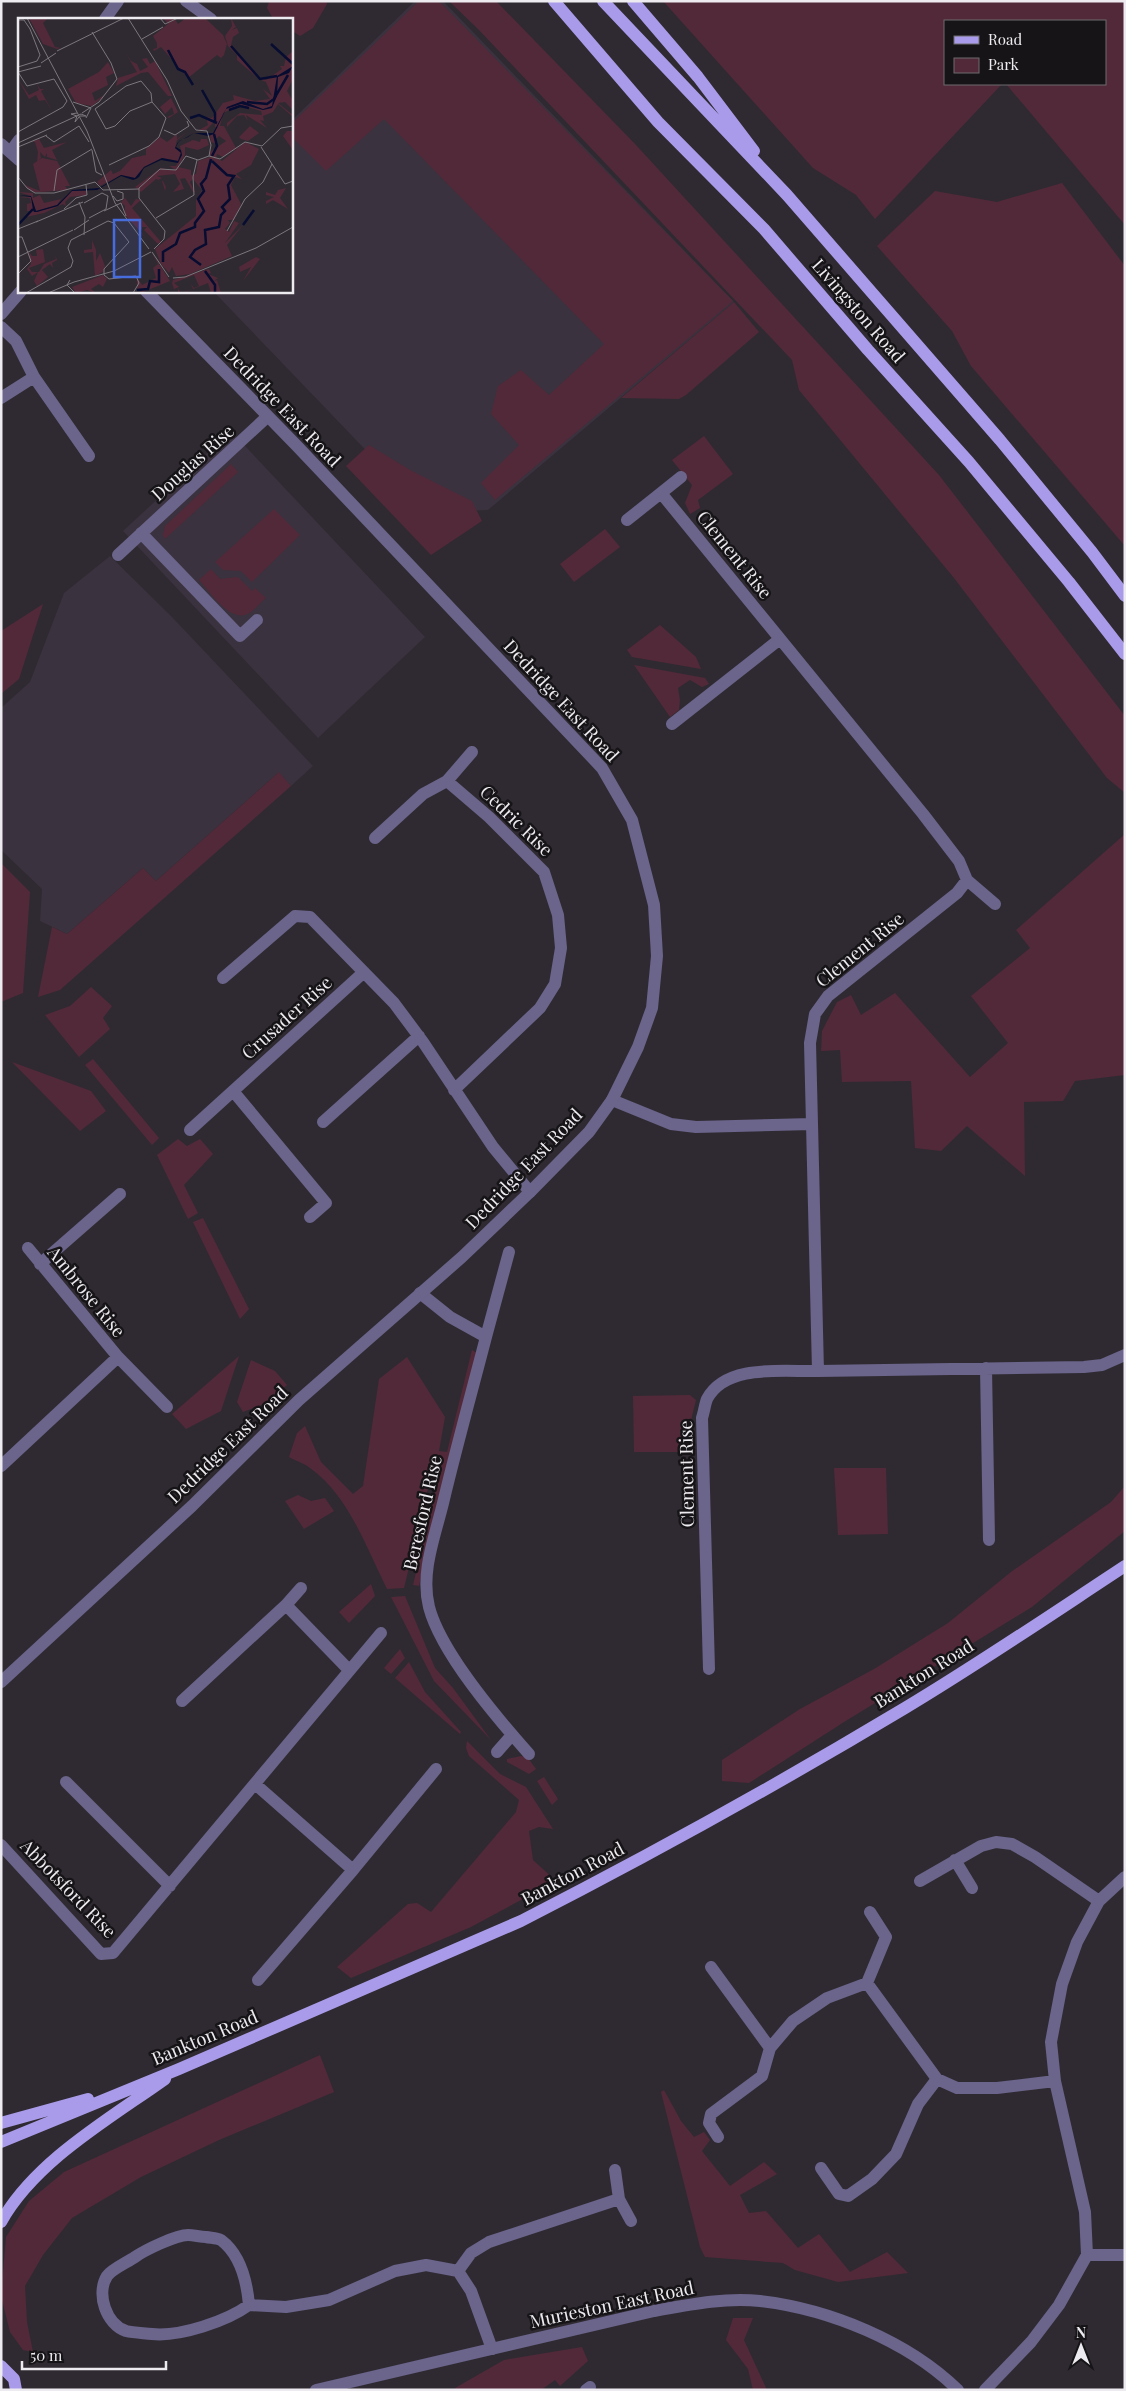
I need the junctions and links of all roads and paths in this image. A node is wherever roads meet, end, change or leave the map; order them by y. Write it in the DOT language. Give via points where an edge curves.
graph roads {
  1 [pos="118,1"];
  2 [pos="186,1"];
  3 [pos="554,1"];
  4 [pos="603,1"];
  5 [pos="634,1"];
  6 [pos="106,18"];
  7 [pos="210,18"];
  8 [pos="18,141"];
  9 [pos="10,152"];
  10 [pos="787,195"];
  11 [pos="20,292"];
  12 [pos="147,292"];
  13 [pos="1,314"];
  14 [pos="1,327"];
  15 [pos="34,376"];
  16 [pos="1,398"];
  17 [pos="267,417"];
  18 [pos="88,456"];
  19 [pos="682,477"];
  20 [pos="661,493"];
  21 [pos="627,520"];
  22 [pos="141,533"];
  23 [pos="118,555"];
  24 [pos="1125,596"];
  25 [pos="258,620"];
  26 [pos="780,639"];
  27 [pos="1125,654"];
  28 [pos="672,724"];
  29 [pos="472,752"];
  30 [pos="447,781"];
  31 [pos="375,838"];
  32 [pos="967,880"];
  33 [pos="995,904"];
  34 [pos="364,972"];
  35 [pos="223,978"];
  36 [pos="419,1036"];
  37 [pos="454,1090"];
  38 [pos="233,1091"];
  39 [pos="612,1100"];
  40 [pos="323,1122"];
  41 [pos="812,1124"];
  42 [pos="190,1130"];
  43 [pos="530,1192"];
  44 [pos="120,1194"];
  45 [pos="310,1217"];
  46 [pos="28,1248"];
  47 [pos="509,1252"];
  48 [pos="40,1264"];
  49 [pos="420,1293"];
  50 [pos="486,1338"];
  51 [pos="1125,1355"];
  52 [pos="118,1357"];
  53 [pos="986,1368"];
  54 [pos="818,1371"];
  55 [pos="167,1407"];
  56 [pos="1,1466"];
  57 [pos="989,1540"];
  58 [pos="1125,1566"];
  59 [pos="301,1588"];
  60 [pos="286,1605"];
  61 [pos="381,1632"];
  62 [pos="710,1668"];
  63 [pos="349,1670"];
  64 [pos="3,1676"];
  65 [pos="182,1701"];
  66 [pos="512,1735"];
  67 [pos="497,1752"];
  68 [pos="529,1754"];
  69 [pos="436,1769"];
  70 [pos="66,1782"];
  71 [pos="256,1784"];
  72 [pos="1,1845"];
  73 [pos="955,1860"];
  74 [pos="353,1870"];
  75 [pos="1125,1877"];
  76 [pos="920,1881"];
  77 [pos="170,1886"];
  78 [pos="972,1888"];
  79 [pos="1099,1901"];
  80 [pos="870,1912"];
  81 [pos="710,1967"];
  82 [pos="258,1980"];
  83 [pos="867,1983"];
  84 [pos="770,2048"];
  85 [pos="179,2069"];
  86 [pos="936,2079"];
  87 [pos="1055,2080"];
  88 [pos="141,2084"];
  89 [pos="1,2123"];
  90 [pos="718,2137"];
  91 [pos="1,2142"];
  92 [pos="821,2168"];
  93 [pos="615,2170"];
  94 [pos="619,2198"];
  95 [pos="631,2221"];
  96 [pos="1,2222"];
  97 [pos="1125,2254"];
  98 [pos="1087,2255"];
  99 [pos="458,2271"];
  100 [pos="249,2305"];
  101 [pos="492,2349"];
  102 [pos="1,2366"];
  103 [pos="15,2385"];
  104 [pos="332,2388"];
  105 [pos="27,2390"];
  106 [pos="316,2390"];
  107 [pos="958,2390"];
  108 [pos="985,2390"];
  1 -- 6 [label="street"];
  2 -- 7 [label="street"];
  3 -- 27 [label="main road, Livingston Road" via="658,122 764,229 969,462"];
  4 -- 10 [label="main road, Livingston Road"];
  5 -- 10 [label="main road" via="698,77"];
  8 -- 9 [label="street"];
  10 -- 24 [label="main road, Livingston Road" via="1000,440"];
  11 -- 13 [label="street"];
  12 -- 17 [label="street, Dedridge East Road"];
  14 -- 15 [label="street" via="16,342"];
  15 -- 16 [label="street"];
  15 -- 18 [label="street"];
  17 -- 22 [label="street, Douglas Rise"];
  17 -- 39 [label="street, Dedridge East Road" via="602,768 632,820 654,905 657,956 652,1008 638,1047"];
  19 -- 20 [label="street"];
  20 -- 21 [label="street"];
  20 -- 26 [label="street, Clement Rise"];
  22 -- 23 [label="street, Douglas Rise"];
  22 -- 25 [label="street" via="240,636"];
  26 -- 28 [label="street"];
  26 -- 32 [label="street, Clement Rise" via="923,814 959,861"];
  29 -- 30 [label="street"];
  30 -- 31 [label="street" via="423,794"];
  30 -- 37 [label="street, Cedric Rise" via="488,816 544,872 558,915 561,948 555,984 540,1008"];
  32 -- 33 [label="street, Clement Rise"];
  32 -- 41 [label="street, Clement Rise" via="957,893 828,996 815,1014 810,1043"];
  34 -- 35 [label="street" via="310,917 295,916"];
  34 -- 36 [label="street" via="394,1003"];
  34 -- 38 [label="street, Crusader Rise"];
  36 -- 37 [label="street"];
  36 -- 40 [label="street"];
  37 -- 43 [label="street" via="493,1147"];
  38 -- 42 [label="street, Crusader Rise"];
  38 -- 45 [label="street" via="326,1202"];
  39 -- 41 [label="street" via="671,1124 696,1127"];
  39 -- 43 [label="street, Dedridge East Road" via="589,1132"];
  41 -- 54 [label="street, Clement Rise"];
  43 -- 49 [label="street, Dedridge East Road"];
  44 -- 48 [label="street"];
  46 -- 48 [label="street, Ambrose Rise"];
  47 -- 50 [label="street, Beresford Rise"];
  48 -- 52 [label="street, Ambrose Rise"];
  49 -- 50 [label="street" via="450,1317"];
  49 -- 64 [label="street, Dedridge East Road" via="299,1400 192,1506"];
  50 -- 66 [label="street, Beresford Rise" via="430,1552 426,1585 429,1607 450,1655"];
  51 -- 53 [label="street, Clement Rise" via="1102,1365 1084,1367"];
  52 -- 55 [label="street, Ambrose Rise"];
  52 -- 56 [label="street, Ambrose Rise"];
  53 -- 54 [label="street, Clement Rise"];
  53 -- 57 [label="street"];
  54 -- 62 [label="street, Clement Rise" via="739,1375 721,1382 708,1398 702,1418"];
  58 -- 85 [label="main road, Bankton Road" via="907,1707 718,1816 564,1899"];
  59 -- 60 [label="street"];
  60 -- 63 [label="street"];
  60 -- 65 [label="street"];
  61 -- 63 [label="street, Abbotsford Rise"];
  63 -- 71 [label="street, Abbotsford Rise"];
  66 -- 67 [label="street"];
  66 -- 68 [label="street, Beresford Rise"];
  69 -- 74 [label="street"];
  70 -- 77 [label="street"];
  71 -- 74 [label="street"];
  71 -- 77 [label="street, Abbotsford Rise"];
  72 -- 77 [label="street, Abbotsford Rise" via="101,1954 113,1953"];
  73 -- 76 [label="street"];
  73 -- 78 [label="street"];
  73 -- 79 [label="street" via="981,1846 996,1842 1012,1844 1035,1856"];
  74 -- 82 [label="street"];
  75 -- 79 [label="street"];
  79 -- 87 [label="street" via="1077,1942 1062,1984 1051,2042"];
  80 -- 83 [label="street" via="886,1937"];
  81 -- 84 [label="street"];
  83 -- 84 [label="street" via="827,1998 793,2021"];
  83 -- 86 [label="street"];
  84 -- 90 [label="street" via="762,2076 710,2114 709,2123"];
  85 -- 88 [label="main road, Bankton Road"];
  85 -- 96 [label="main road" via="62,2153 14,2200"];
  86 -- 87 [label="street" via="957,2088 997,2088"];
  86 -- 92 [label="street" via="918,2104 896,2154 872,2179 848,2196 839,2194"];
  87 -- 98 [label="street" via="1085,2212"];
  88 -- 89 [label="main road"];
  88 -- 91 [label="main road, Bankton Road"];
  93 -- 94 [label="street"];
  94 -- 95 [label="street"];
  94 -- 99 [label="street" via="488,2242 471,2252"];
  97 -- 98 [label="street"];
  98 -- 108 [label="street" via="1059,2305 1031,2342"];
  99 -- 100 [label="street" via="426,2265 395,2271 329,2300 286,2306"];
  99 -- 101 [label="street" via="471,2291"];
  100 -- 100 [label="street" via="217,2322 159,2335 126,2331 114,2323 106,2313 102,2294 108,2276 143,2251 186,2235 220,2239 230,2250 242,2269"];
  101 -- 104 [label="street, Murieston East Road"];
  101 -- 107 [label="street, Murieston East Road" via="686,2305 759,2301 813,2312 867,2330 920,2360"];
  102 -- 103 [label="main road"];
  103 -- 105 [label="main road"];
  104 -- 106 [label="street, Murieston East Road"];
}
